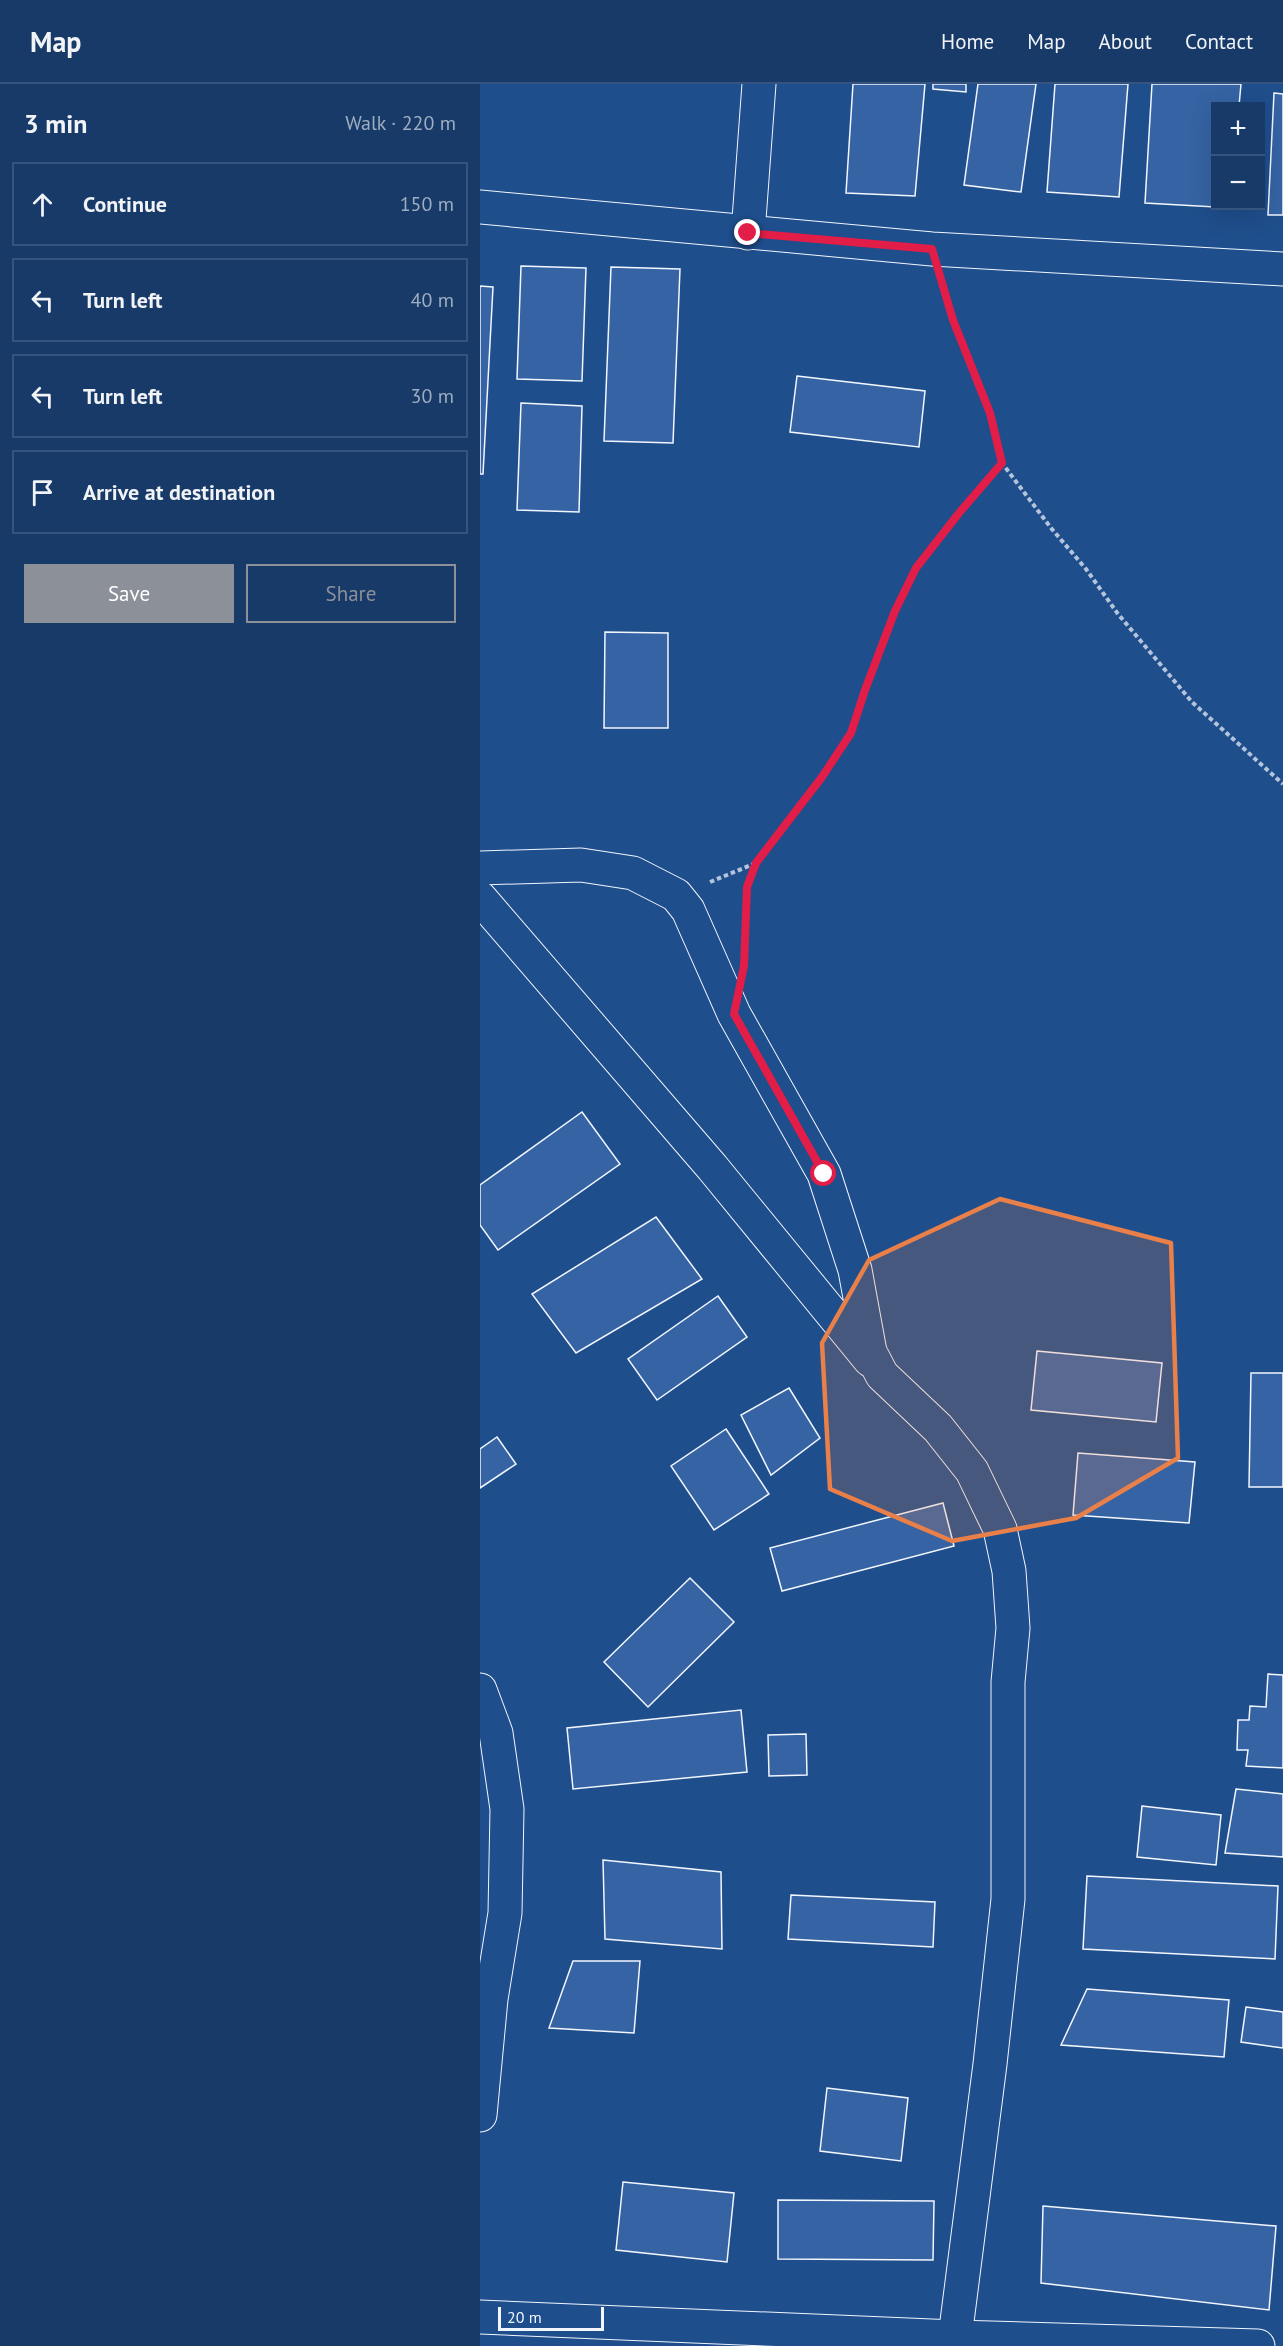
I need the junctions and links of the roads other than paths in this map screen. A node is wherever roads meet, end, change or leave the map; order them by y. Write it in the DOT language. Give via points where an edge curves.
graph roads {
  1 [pos="759,84"];
  2 [pos="480,207"];
  3 [pos="748,233"];
  4 [pos="1283,269"];
  5 [pos="480,868"];
  6 [pos="480,898"];
  7 [pos="882,1375"];
  8 [pos="480,1690"];
  9 [pos="480,2115"];
  10 [pos="480,2317"];
  11 [pos="955,2337"];
  12 [pos="1258,2346"];
  1 -- 3 [label="street"];
  2 -- 3 [label="street"];
  3 -- 4 [label="street" via="932,249"];
  5 -- 7 [label="street" via="581,865 633,873 676,896 688,910 734,1014 824,1174 855,1270 870,1352"];
  6 -- 7 [label="street" via="712,1167"];
  7 -- 11 [label="street" via="938,1428 972,1471 1000,1529 1010,1582 1013,1628 1008,1693 1008,1899"];
  8 -- 9 [label="street" via="496,1733 507,1809 505,1913 491,1999"];
  10 -- 11 [label="street"];
  11 -- 12 [label="street"];
}
